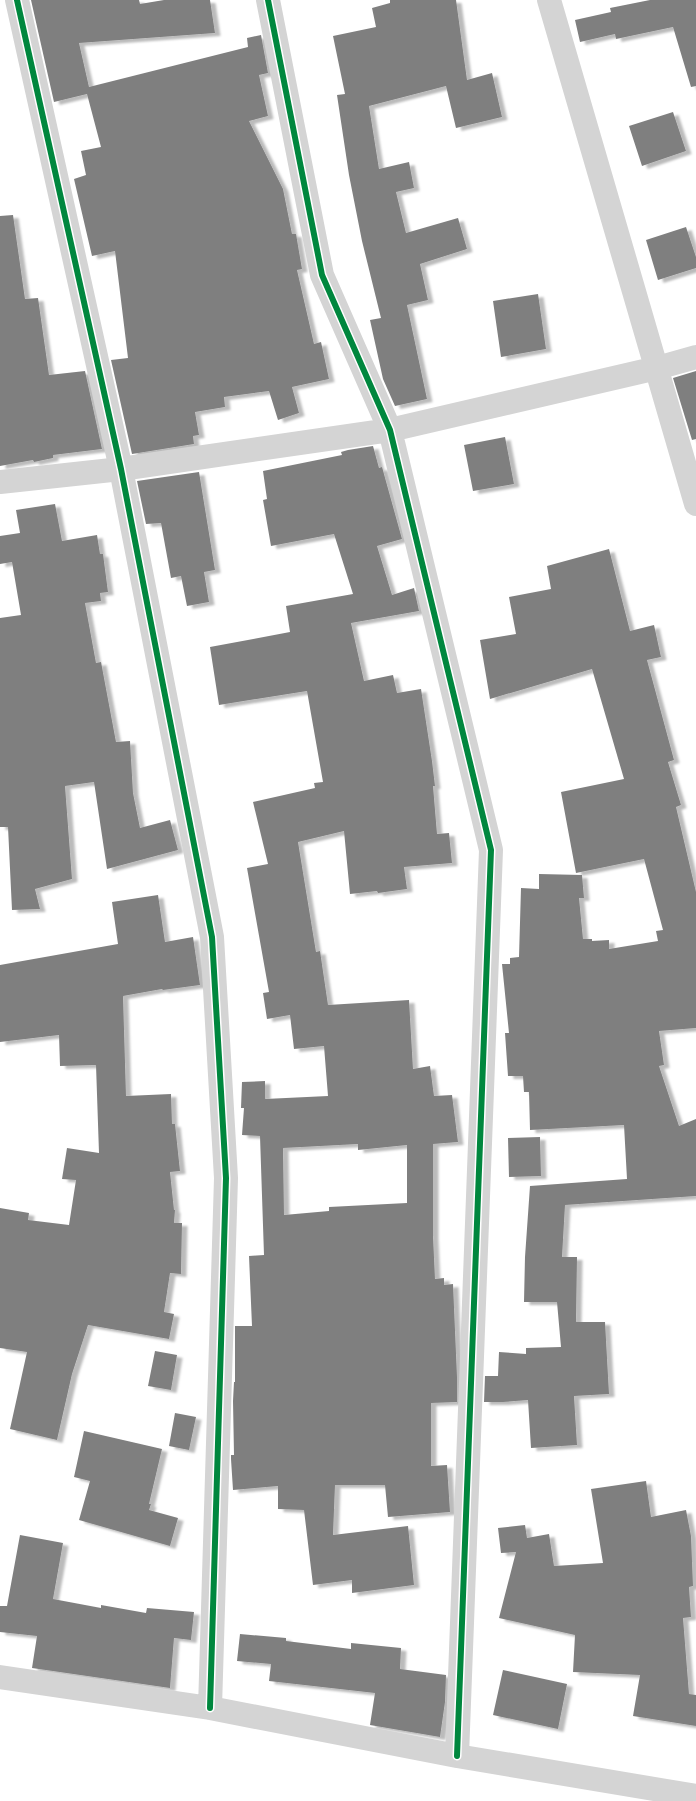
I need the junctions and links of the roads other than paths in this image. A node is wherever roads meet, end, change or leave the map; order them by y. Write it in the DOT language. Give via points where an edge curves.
graph roads {
  1 [pos="18,0"];
  2 [pos="268,0"];
  3 [pos="549,0"];
  4 [pos="696,357"];
  5 [pos="657,368"];
  6 [pos="390,430"];
  7 [pos="121,469"];
  8 [pos="0,482"];
  9 [pos="696,504"];
  10 [pos="0,1677"];
  11 [pos="210,1708"];
  12 [pos="457,1756"];
  13 [pos="696,1796"];
  1 -- 7 [label="street"];
  2 -- 6 [label="street" via="322,275"];
  3 -- 5 [label="street"];
  4 -- 5 [label="street"];
  5 -- 6 [label="street"];
  5 -- 9 [label="street"];
  6 -- 7 [label="street"];
  6 -- 12 [label="street" via="491,850"];
  7 -- 8 [label="street"];
  7 -- 11 [label="street" via="212,937 226,1178"];
  10 -- 11 [label="street"];
  11 -- 12 [label="street"];
  12 -- 13 [label="street"];
}
